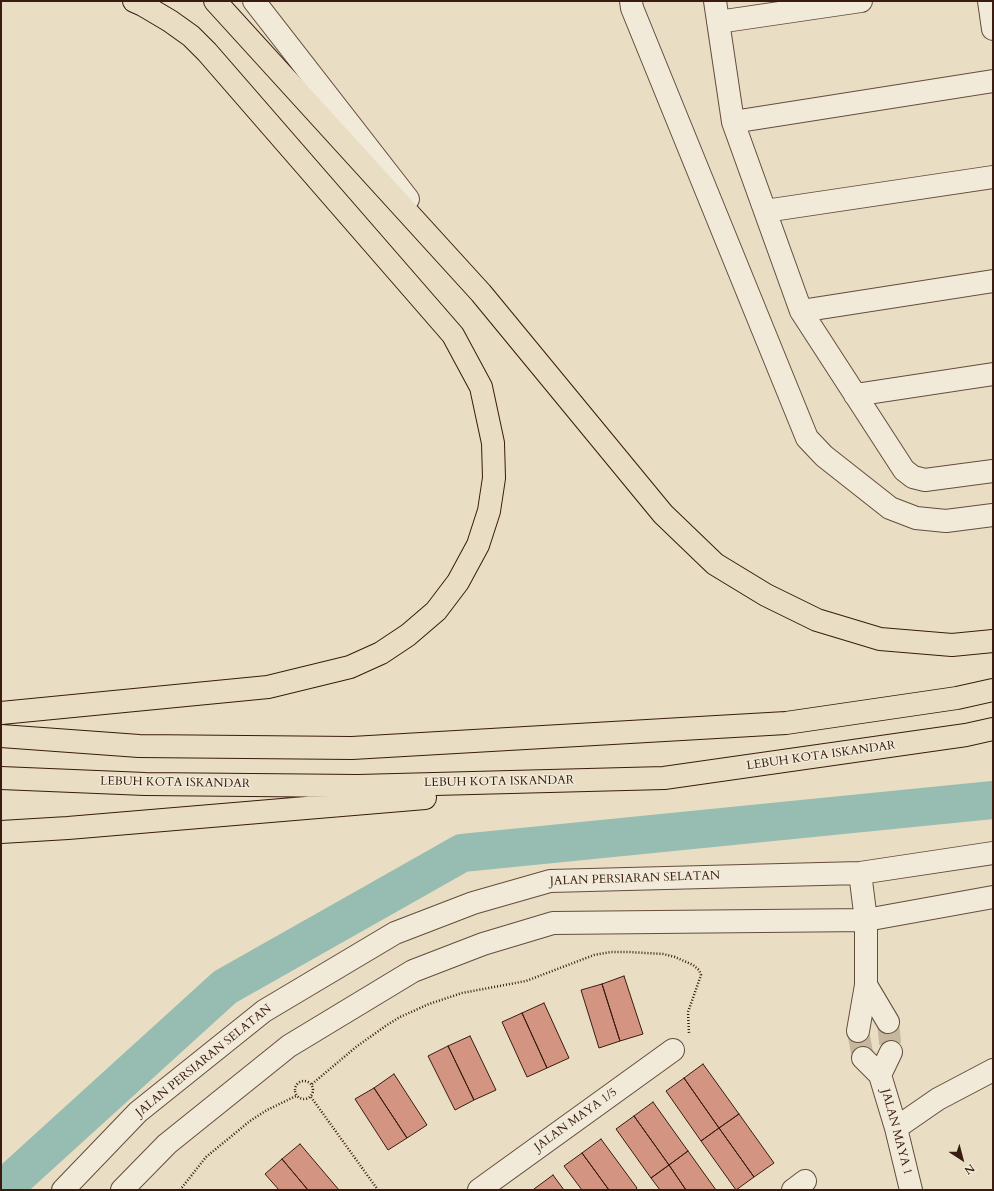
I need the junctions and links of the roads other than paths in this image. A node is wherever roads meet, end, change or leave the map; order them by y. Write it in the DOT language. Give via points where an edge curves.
graph roads {
  1 [pos="134,1"];
  2 [pos="215,1"];
  3 [pos="254,1"];
  4 [pos="631,1"];
  5 [pos="715,1"];
  6 [pos="861,1"];
  7 [pos="989,1"];
  8 [pos="718,22"];
  9 [pos="993,29"];
  10 [pos="993,81"];
  11 [pos="733,122"];
  12 [pos="993,177"];
  13 [pos="765,211"];
  14 [pos="993,281"];
  15 [pos="482,293"];
  16 [pos="801,311"];
  17 [pos="993,374"];
  18 [pos="855,395"];
  19 [pos="993,471"];
  20 [pos="993,515"];
  21 [pos="993,641"];
  22 [pos="993,690"];
  23 [pos="1,713"];
  24 [pos="993,729"];
  25 [pos="1,736"];
  26 [pos="1,778"];
  27 [pos="664,778"];
  28 [pos="1,832"];
  29 [pos="993,853"];
  30 [pos="860,873"];
  31 [pos="993,896"];
  32 [pos="866,920"];
  33 [pos="866,985"];
  34 [pos="888,1022"];
  35 [pos="858,1031"];
  36 [pos="673,1050"];
  37 [pos="891,1052"];
  38 [pos="863,1058"];
  39 [pos="993,1070"];
  40 [pos="880,1075"];
  41 [pos="896,1128"];
  42 [pos="63,1190"];
  43 [pos="122,1190"];
  44 [pos="479,1190"];
  45 [pos="911,1190"];
  1 -- 23 [label="highway" via="170,21 207,52 453,335 481,387 493,443 494,478 489,511 478,545 465,570 436,611 401,640 381,653 350,667 268,688"];
  2 -- 15 [label="highway"];
  3 -- 15 [label="street"];
  4 -- 20 [label="street" via="807,438 824,456 890,508 916,518 946,521"];
  5 -- 8 [label="street"];
  6 -- 8 [label="street"];
  7 -- 9 [label="street"];
  8 -- 11 [label="street"];
  10 -- 11 [label="street"];
  11 -- 13 [label="street"];
  12 -- 13 [label="street"];
  13 -- 16 [label="street"];
  14 -- 16 [label="street"];
  15 -- 21 [label="highway" via="663,514 715,564 766,596 817,620 880,638 952,645"];
  16 -- 18 [label="street"];
  17 -- 18 [label="street"];
  18 -- 19 [label="street" via="904,470 913,477 925,480"];
  22 -- 25 [label="highway" via="957,698 786,723 352,748 139,746"];
  24 -- 27 [label="highway, LEBUH KOTA ISKANDAR"];
  26 -- 27 [label="highway, LEBUH KOTA ISKANDAR" via="145,784 358,786"];
  27 -- 28 [label="highway"];
  29 -- 30 [label="street, JALAN PERSIARAN SELATAN"];
  30 -- 32 [label="street"];
  30 -- 42 [label="street, JALAN PERSIARAN SELATAN" via="550,881 473,903 395,933 264,1011 138,1112"];
  31 -- 32 [label="street"];
  32 -- 33 [label="street"];
  32 -- 43 [label="street" via="553,923 483,944 413,971 289,1046 167,1144"];
  33 -- 34 [label="street"];
  33 -- 35 [label="street"];
  36 -- 44 [label="street, JALAN MAYA 1/5"];
  37 -- 40 [label="street, JALAN MAYA 1"];
  38 -- 40 [label="street, JALAN MAYA 1"];
  39 -- 41 [label="street" via="938,1099"];
  40 -- 41 [label="street, JALAN MAYA 1"];
  41 -- 45 [label="street, JALAN MAYA 1"];
}
